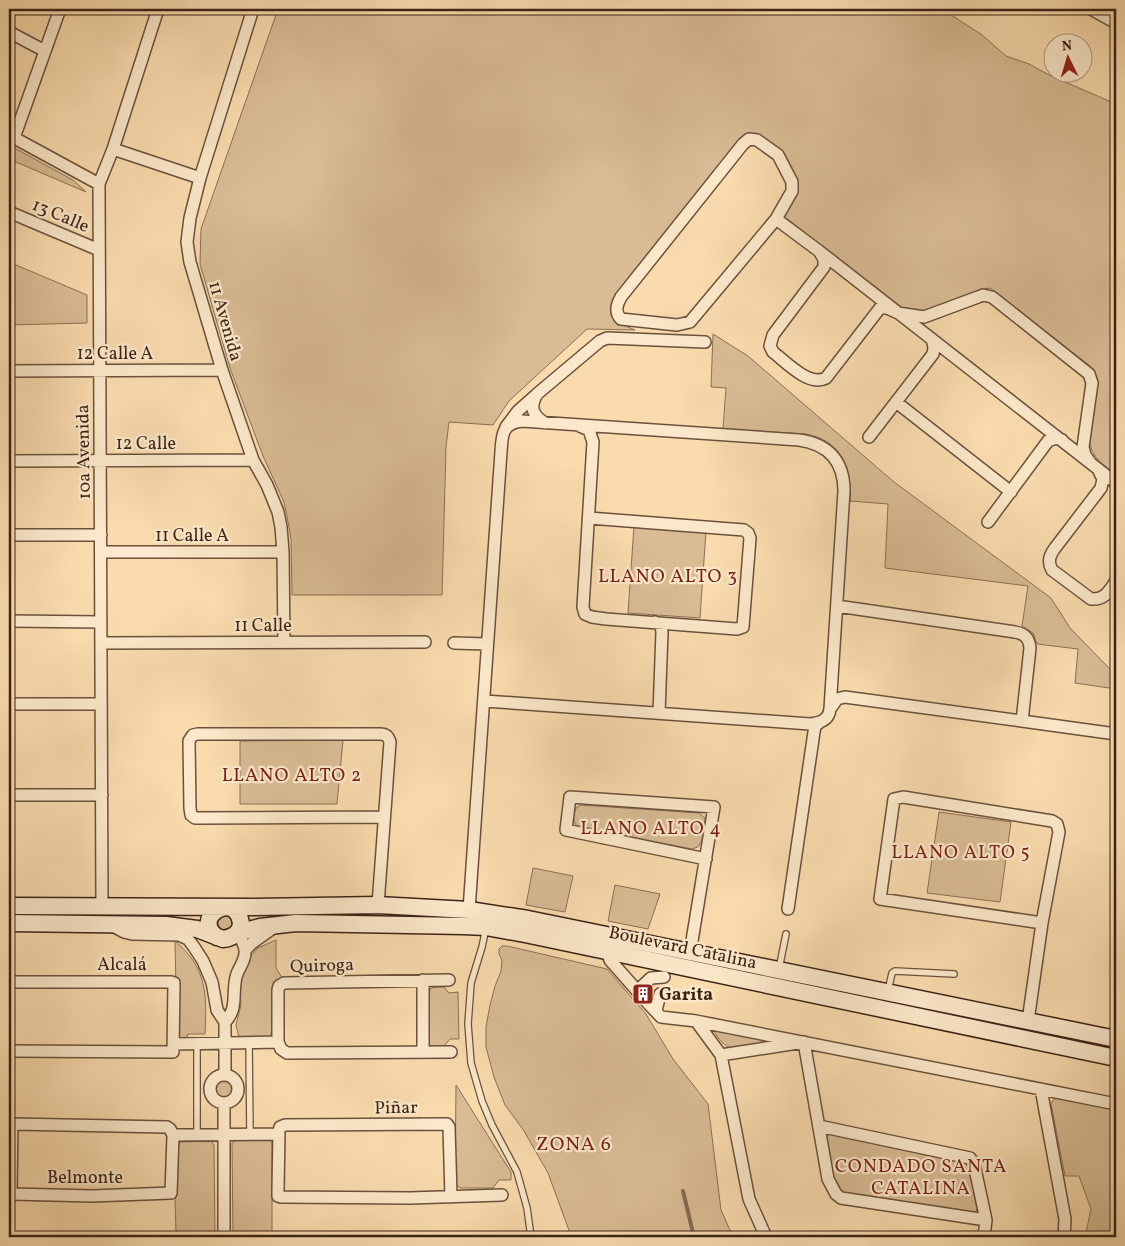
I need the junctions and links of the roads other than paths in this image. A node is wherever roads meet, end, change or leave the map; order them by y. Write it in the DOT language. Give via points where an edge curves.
graph roads {
  1 [pos="60,9"];
  2 [pos="158,9"];
  3 [pos="254,9"];
  4 [pos="1091,9"];
  5 [pos="1116,23"];
  6 [pos="9,32"];
  7 [pos="45,51"];
  8 [pos="12,137"];
  9 [pos="112,150"];
  10 [pos="200,178"];
  11 [pos="98,184"];
  12 [pos="9,212"];
  13 [pos="776,218"];
  14 [pos="99,250"];
  15 [pos="819,251"];
  16 [pos="898,313"];
  17 [pos="932,339"];
  18 [pos="704,342"];
  19 [pos="222,370"];
  20 [pos="9,371"];
  21 [pos="100,371"];
  22 [pos="537,394"];
  23 [pos="896,402"];
  24 [pos="545,423"];
  25 [pos="577,425"];
  26 [pos="506,428"];
  27 [pos="869,437"];
  28 [pos="1062,440"];
  29 [pos="253,460"];
  30 [pos="9,461"];
  31 [pos="100,461"];
  32 [pos="1093,465"];
  33 [pos="1116,483"];
  34 [pos="1011,492"];
  35 [pos="589,518"];
  36 [pos="988,522"];
  37 [pos="9,535"];
  38 [pos="101,536"];
  39 [pos="101,552"];
  40 [pos="283,552"];
  41 [pos="1116,581"];
  42 [pos="837,606"];
  43 [pos="9,621"];
  44 [pos="101,622"];
  45 [pos="655,622"];
  46 [pos="284,642"];
  47 [pos="425,642"];
  48 [pos="454,642"];
  49 [pos="101,643"];
  50 [pos="487,644"];
  51 [pos="484,701"];
  52 [pos="9,704"];
  53 [pos="101,704"];
  54 [pos="830,709"];
  55 [pos="659,713"];
  56 [pos="1022,721"];
  57 [pos="820,722"];
  58 [pos="1116,734"];
  59 [pos="9,795"];
  60 [pos="102,795"];
  61 [pos="384,817"];
  62 [pos="706,859"];
  63 [pos="378,905"];
  64 [pos="9,906"];
  65 [pos="102,906"];
  66 [pos="224,907"];
  67 [pos="788,909"];
  68 [pos="469,910"];
  69 [pos="9,922"];
  70 [pos="1042,922"];
  71 [pos="279,924"];
  72 [pos="387,924"];
  73 [pos="111,925"];
  74 [pos="486,927"];
  75 [pos="211,930"];
  76 [pos="237,934"];
  77 [pos="786,934"];
  78 [pos="246,950"];
  79 [pos="607,951"];
  80 [pos="690,952"];
  81 [pos="204,960"];
  82 [pos="665,970"];
  83 [pos="778,971"];
  84 [pos="954,974"];
  85 [pos="423,980"];
  86 [pos="449,980"];
  87 [pos="9,982"];
  88 [pos="235,985"];
  89 [pos="213,986"];
  90 [pos="887,993"];
  91 [pos="640,994"];
  92 [pos="656,1011"];
  93 [pos="696,1021"];
  94 [pos="1028,1021"];
  95 [pos="224,1022"];
  96 [pos="1115,1035"];
  97 [pos="249,1042"];
  98 [pos="278,1042"];
  99 [pos="804,1042"];
  100 [pos="224,1043"];
  101 [pos="173,1044"];
  102 [pos="197,1044"];
  103 [pos="9,1051"];
  104 [pos="423,1052"];
  105 [pos="450,1052"];
  106 [pos="722,1055"];
  107 [pos="1116,1058"];
  108 [pos="225,1075"];
  109 [pos="1041,1089"];
  110 [pos="224,1103"];
  111 [pos="1116,1104"];
  112 [pos="10,1124"];
  113 [pos="819,1126"];
  114 [pos="250,1134"];
  115 [pos="278,1134"];
  116 [pos="172,1135"];
  117 [pos="197,1135"];
  118 [pos="224,1135"];
  119 [pos="502,1195"];
  120 [pos="451,1197"];
  121 [pos="986,1220"];
  122 [pos="224,1237"];
  123 [pos="531,1237"];
  124 [pos="766,1237"];
  125 [pos="984,1237"];
  126 [pos="1064,1237"];
  1 -- 7 [label="street"];
  2 -- 9 [label="street, 10a Avenida"];
  3 -- 10 [label="street, 11 Avenida"];
  4 -- 5 [label="street"];
  6 -- 7 [label="street"];
  7 -- 8 [label="street"];
  8 -- 11 [label="street"];
  9 -- 10 [label="street"];
  9 -- 11 [label="street, 10a Avenida"];
  10 -- 19 [label="street, 11 Avenida" via="190,218 188,251"];
  11 -- 14 [label="street, 10a Avenida"];
  12 -- 14 [label="street, 13 Calle"];
  13 -- 13 [label="street" via="689,323 677,325 626,320 618,316 621,296 749,139 757,140 778,155 792,182 792,191"];
  13 -- 15 [label="street"];
  14 -- 21 [label="street, 10a Avenida"];
  15 -- 16 [label="street"];
  15 -- 16 [label="street" via="824,266 773,334 770,346 773,352 809,379 820,381 826,378 877,310 887,308"];
  16 -- 17 [label="street"];
  16 -- 32 [label="street" via="924,317 978,297 996,299 1089,374 1092,383 1083,446 1084,455"];
  17 -- 23 [label="street" via="933,354"];
  17 -- 28 [label="street"];
  18 -- 22 [label="street" via="604,338"];
  19 -- 21 [label="street, 12 Calle A"];
  19 -- 29 [label="street, 11 Avenida"];
  20 -- 21 [label="street, 12 Calle A"];
  21 -- 31 [label="street, 10a Avenida"];
  22 -- 24 [label="street" via="533,412"];
  22 -- 26 [label="street" via="518,411"];
  23 -- 27 [label="street"];
  23 -- 34 [label="street"];
  24 -- 25 [label="street"];
  24 -- 26 [label="street" via="516,422"];
  25 -- 35 [label="street" via="587,428 593,437"];
  25 -- 42 [label="street" via="800,440 823,447 837,462 844,480"];
  26 -- 50 [label="street" via="502,437"];
  28 -- 32 [label="street"];
  28 -- 34 [label="street" via="1048,441"];
  29 -- 31 [label="street, 12 Calle"];
  29 -- 40 [label="street, 11 Avenida" via="278,512"];
  30 -- 31 [label="street, 12 Calle"];
  31 -- 38 [label="street, 10a Avenida"];
  32 -- 33 [label="street"];
  32 -- 41 [label="street" via="1103,479 1101,488 1055,548 1049,563 1052,570 1091,599 1105,596"];
  34 -- 36 [label="street"];
  35 -- 45 [label="street" via="585,614 597,618"];
  35 -- 45 [label="street" via="748,532 743,627"];
  37 -- 38 [label="street"];
  38 -- 39 [label="street, 10a Avenida"];
  39 -- 40 [label="street, 11 Calle A"];
  39 -- 44 [label="street, 10a Avenida"];
  40 -- 46 [label="street, 11 Avenida"];
  42 -- 54 [label="street"];
  42 -- 56 [label="street" via="1024,635 1030,642 1030,648"];
  43 -- 44 [label="street"];
  44 -- 49 [label="street, 10a Avenida"];
  45 -- 55 [label="street" via="661,626 662,632"];
  46 -- 47 [label="street, 11 Calle"];
  46 -- 49 [label="street, 11 Calle"];
  48 -- 50 [label="street"];
  49 -- 53 [label="street, 10a Avenida"];
  50 -- 51 [label="street"];
  51 -- 55 [label="street"];
  51 -- 68 [label="street"];
  52 -- 53 [label="street"];
  53 -- 60 [label="street, 10a Avenida"];
  54 -- 56 [label="street" via="837,699 845,697"];
  54 -- 57 [label="street" via="828,716"];
  55 -- 57 [label="street" via="810,724"];
  56 -- 58 [label="street"];
  57 -- 67 [label="street" via="814,732"];
  59 -- 60 [label="street"];
  60 -- 65 [label="street, 10a Avenida"];
  61 -- 61 [label="street" via="390,742 384,734 198,734 189,741 190,808 195,818"];
  61 -- 63 [label="street"];
  62 -- 62 [label="street" via="714,807 570,797 566,830"];
  62 -- 80 [label="street"];
  63 -- 66 [label="street, Boulevard Catalina"];
  63 -- 68 [label="street, Boulevard Catalina"];
  64 -- 65 [label="street"];
  65 -- 66 [label="street, Boulevard Catalina"];
  66 -- 75 [label="street" via="214,911"];
  66 -- 76 [label="street" via="238,914 241,924"];
  68 -- 72 [label="street" via="452,917 403,917"];
  68 -- 80 [label="street, Boulevard Catalina"];
  69 -- 73 [label="street"];
  70 -- 70 [label="street" via="1058,824 903,797 894,799 880,899"];
  70 -- 94 [label="street"];
  71 -- 72 [label="street, Boulevard Catalina"];
  71 -- 76 [label="street, Boulevard Catalina"];
  71 -- 78 [label="street"];
  72 -- 74 [label="street, Boulevard Catalina"];
  73 -- 75 [label="street" via="166,924"];
  73 -- 81 [label="street" via="132,934 179,935 188,939"];
  74 -- 79 [label="street, Boulevard Catalina"];
  74 -- 123 [label="lane" via="471,983 468,1024 471,1063 492,1125 518,1172"];
  75 -- 76 [label="street" via="228,938"];
  75 -- 81 [label="street" via="203,948"];
  76 -- 78 [label="street"];
  77 -- 83 [label="lane"];
  78 -- 88 [label="street"];
  79 -- 82 [label="street, Boulevard Catalina"];
  79 -- 91 [label="street" via="610,960"];
  80 -- 83 [label="street, Boulevard Catalina"];
  81 -- 89 [label="street"];
  82 -- 91 [label="street" via="651,978"];
  82 -- 92 [label="street"];
  82 -- 107 [label="street, Boulevard Catalina"];
  83 -- 90 [label="street, Boulevard Catalina"];
  84 -- 90 [label="lane" via="895,970"];
  85 -- 86 [label="street, Quiroga"];
  85 -- 98 [label="street, Quiroga" via="284,983 278,990"];
  85 -- 104 [label="street"];
  87 -- 101 [label="street, Alcalá" via="173,982"];
  88 -- 89 [label="street"];
  88 -- 95 [label="street" via="234,1008"];
  89 -- 95 [label="street" via="217,1010"];
  90 -- 94 [label="street, Boulevard Catalina"];
  91 -- 92 [label="street"];
  92 -- 93 [label="street" via="661,1017"];
  93 -- 99 [label="street"];
  93 -- 106 [label="street"];
  94 -- 96 [label="street, Boulevard Catalina"];
  95 -- 100 [label="street"];
  97 -- 98 [label="street"];
  97 -- 100 [label="street"];
  97 -- 114 [label="lane"];
  98 -- 104 [label="street" via="286,1052"];
  99 -- 106 [label="street"];
  99 -- 109 [label="street"];
  99 -- 113 [label="street"];
  100 -- 102 [label="street"];
  100 -- 108 [label="street"];
  101 -- 102 [label="street"];
  101 -- 103 [label="street" via="173,1052"];
  102 -- 117 [label="lane"];
  104 -- 105 [label="street"];
  106 -- 124 [label="street" via="749,1199"];
  108 -- 110 [label="street" via="236,1081 239,1089 232,1102"];
  108 -- 110 [label="street" via="216,1078 210,1089 213,1098"];
  109 -- 111 [label="street"];
  109 -- 126 [label="street" via="1065,1219"];
  110 -- 118 [label="street"];
  112 -- 116 [label="street, Belmonte" via="163,1126 170,1128"];
  112 -- 116 [label="street, Belmonte" via="12,1194 169,1194 172,1190"];
  113 -- 121 [label="street" via="970,1158"];
  113 -- 121 [label="street" via="828,1179 841,1198"];
  114 -- 115 [label="street, Piñar"];
  114 -- 118 [label="street, Piñar"];
  115 -- 120 [label="street" via="278,1196"];
  115 -- 120 [label="street, Piñar" via="285,1125 447,1124"];
  116 -- 117 [label="street, Belmonte"];
  117 -- 118 [label="street, Belmonte"];
  118 -- 122 [label="street"];
  119 -- 120 [label="street"];
  121 -- 125 [label="street"];
}
